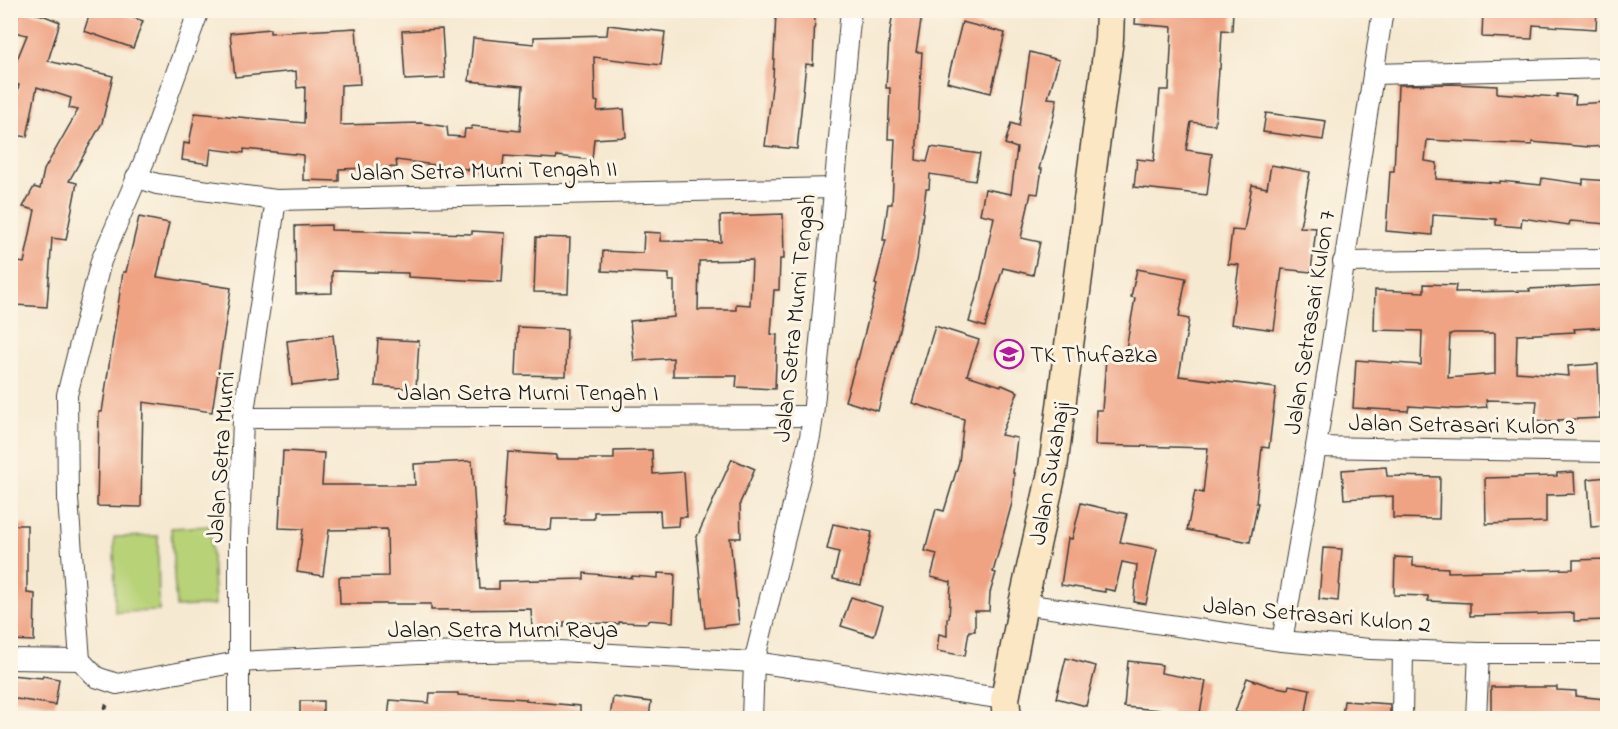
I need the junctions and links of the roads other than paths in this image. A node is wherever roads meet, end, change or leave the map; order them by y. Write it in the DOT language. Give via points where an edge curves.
graph roads {
  1 [pos="199,10"];
  2 [pos="851,10"];
  3 [pos="1110,10"];
  4 [pos="1383,10"];
  5 [pos="1608,68"];
  6 [pos="1374,74"];
  7 [pos="136,177"];
  8 [pos="834,188"];
  9 [pos="276,200"];
  10 [pos="1608,259"];
  11 [pos="1343,262"];
  12 [pos="813,416"];
  13 [pos="243,418"];
  14 [pos="1316,447"];
  15 [pos="1608,452"];
  16 [pos="1023,604"];
  17 [pos="1282,641"];
  18 [pos="1403,650"];
  19 [pos="1479,652"];
  20 [pos="1608,653"];
  21 [pos="10,659"];
  22 [pos="80,660"];
  23 [pos="238,662"];
  24 [pos="754,662"];
  25 [pos="1006,709"];
  26 [pos="238,718"];
  27 [pos="752,718"];
  28 [pos="1402,718"];
  29 [pos="1476,718"];
  1 -- 7 [label="street"];
  2 -- 8 [label="street, Jalan Setra Murni Tengah"];
  3 -- 16 [label="street, Jalan Sukahaji" via="1053,468"];
  4 -- 6 [label="street, Jalan Setrasari Kulon 7"];
  5 -- 6 [label="street"];
  6 -- 11 [label="street, Jalan Setrasari Kulon 7"];
  7 -- 9 [label="street, Jalan Setra Murni Tengah II" via="157,184"];
  7 -- 22 [label="street" via="101,261 67,395 68,499"];
  8 -- 9 [label="street, Jalan Setra Murni Tengah II"];
  8 -- 12 [label="street, Jalan Setra Murni Tengah"];
  9 -- 13 [label="street, Jalan Setra Murni"];
  10 -- 11 [label="street"];
  11 -- 14 [label="street, Jalan Setrasari Kulon 7"];
  12 -- 13 [label="street, Jalan Setra Murni Tengah I"];
  12 -- 24 [label="street, Jalan Setra Murni Tengah"];
  13 -- 23 [label="street, Jalan Setra Murni"];
  14 -- 15 [label="street, Jalan Setrasari Kulon 3"];
  14 -- 17 [label="street, Jalan Setrasari Kulon 7"];
  16 -- 17 [label="street, Jalan Setrasari Kulon 2"];
  16 -- 25 [label="street, Jalan Sukahaji"];
  17 -- 18 [label="street, Jalan Setrasari Kulon 2"];
  18 -- 19 [label="street, Jalan Setrasari Kulon 2"];
  18 -- 28 [label="street"];
  19 -- 20 [label="street, Jalan Setrasari Kulon 2"];
  19 -- 29 [label="street"];
  21 -- 22 [label="street"];
  22 -- 23 [label="street, Jalan Setra Murni Raya" via="96,677 117,684"];
  23 -- 24 [label="street, Jalan Setra Murni Raya" via="559,651"];
  23 -- 26 [label="street, Jalan Setra Murni"];
  24 -- 25 [label="street, Jalan Setra Murni Raya"];
  24 -- 27 [label="street"];
}
